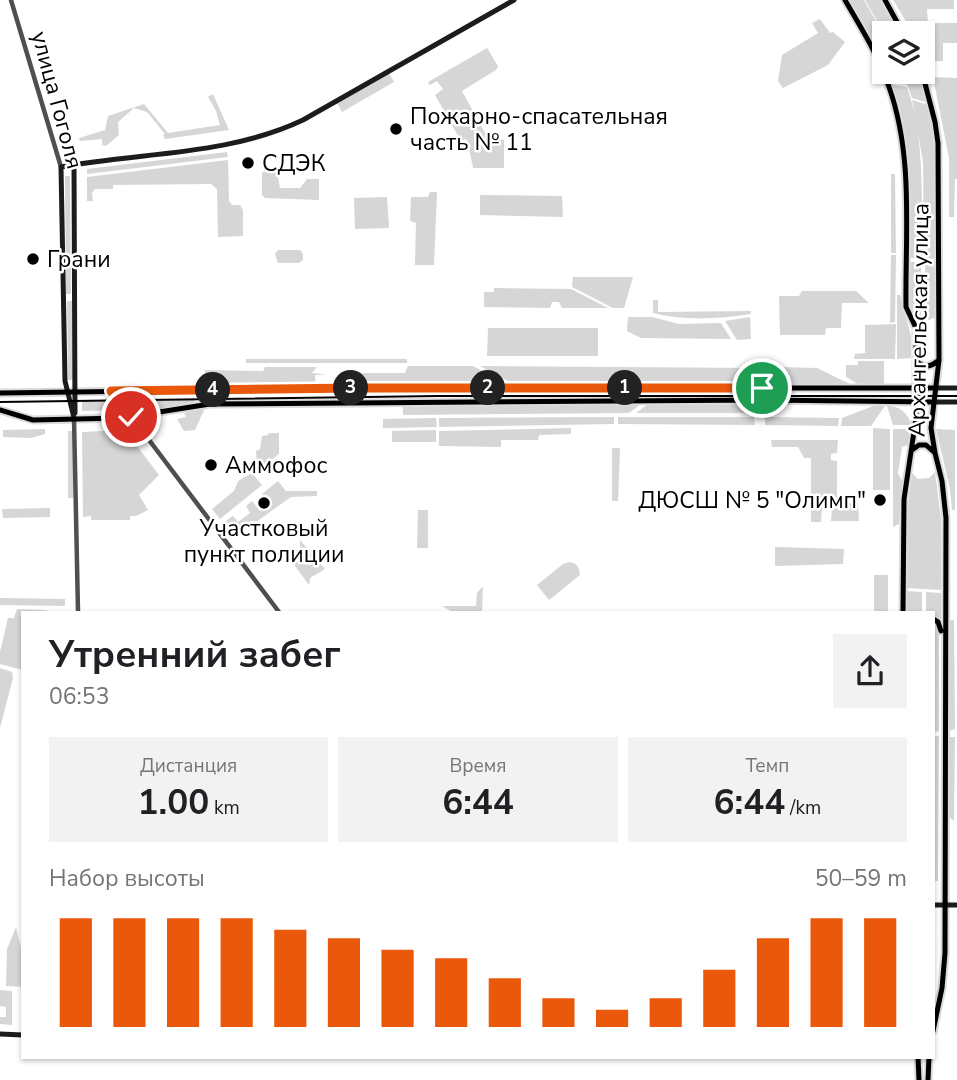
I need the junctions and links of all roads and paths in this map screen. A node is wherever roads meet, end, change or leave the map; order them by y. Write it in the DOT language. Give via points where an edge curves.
graph roads {
  1 [pos="11,0"];
  2 [pos="514,0"];
  3 [pos="845,0"];
  4 [pos="885,0"];
  5 [pos="896,21"];
  6 [pos="925,84"];
  7 [pos="74,164"];
  8 [pos="61,167"];
  9 [pos="64,298"];
  10 [pos="75,298"];
  11 [pos="916,360"];
  12 [pos="939,360"];
  13 [pos="916,388"];
  14 [pos="936,388"];
  15 [pos="957,388"];
  16 [pos="66,391"];
  17 [pos="76,391"];
  18 [pos="111,391"];
  19 [pos="0,393"];
  20 [pos="916,402"];
  21 [pos="934,402"];
  22 [pos="957,402"];
  23 [pos="0,410"];
  24 [pos="131,417"];
  25 [pos="75,418"];
  26 [pos="912,450"];
  27 [pos="934,453"];
  28 [pos="78,611"];
  29 [pos="278,611"];
  30 [pos="903,611"];
  31 [pos="935,621"];
  32 [pos="944,644"];
  33 [pos="935,905"];
  34 [pos="945,905"];
  35 [pos="957,905"];
  36 [pos="935,1020"];
  37 [pos="0,1034"];
  38 [pos="21,1035"];
  39 [pos="918,1059"];
  40 [pos="929,1059"];
  41 [pos="919,1080"];
  42 [pos="928,1080"];
  1 -- 8 [label="street, улица Гоголя"];
  2 -- 7 [label="main road" via="279,131 229,145"];
  3 -- 11 [label="main road, Архангельская улица" via="887,80 900,127 905,167 906,307 915,328"];
  4 -- 5 [label="main road"];
  6 -- 12 [label="main road, Архангельская улица" via="938,143"];
  7 -- 8 [label="main road"];
  7 -- 10 [label="main road, улица Гоголя"];
  8 -- 9 [label="main road, улица Гоголя"];
  9 -- 10 [label="main road"];
  9 -- 16 [label="main road, улица Гоголя"];
  10 -- 17 [label="main road, улица Гоголя"];
  11 -- 12 [label="main road" via="927,366"];
  11 -- 13 [label="main road, Архангельская улица"];
  12 -- 14 [label="main road, Архангельская улица"];
  13 -- 14 [label="main road"];
  13 -- 18 [label="main road"];
  13 -- 20 [label="main road, Архангельская улица"];
  14 -- 15 [label="main road"];
  14 -- 21 [label="main road, Архангельская улица"];
  16 -- 17 [label="main road"];
  16 -- 19 [label="main road"];
  16 -- 25 [label="main road, улица Гоголя"];
  17 -- 18 [label="main road"];
  17 -- 25 [label="main road, улица Гоголя"];
  18 -- 24 [label="street"];
  20 -- 21 [label="main road"];
  20 -- 24 [label="main road" via="210,404"];
  20 -- 26 [label="main road, Архангельская улица"];
  21 -- 22 [label="main road"];
  21 -- 27 [label="main road, Архангельская улица"];
  23 -- 25 [label="main road" via="33,420"];
  24 -- 25 [label="main road"];
  24 -- 29 [label="street"];
  25 -- 28 [label="street, улица Гоголя"];
  26 -- 27 [label="main road" via="926,445"];
  26 -- 30 [label="main road, Архангельская улица" via="904,499"];
  27 -- 32 [label="main road, Архангельская улица" via="946,518"];
  31 -- 32 [label="main road"];
  32 -- 34 [label="main road, Архангельская улица"];
  33 -- 34 [label="main road"];
  34 -- 35 [label="main road"];
  34 -- 36 [label="main road, Архангельская улица" via="944,970"];
  37 -- 38 [label="main road"];
  39 -- 41 [label="main road"];
  40 -- 42 [label="main road"];
}
